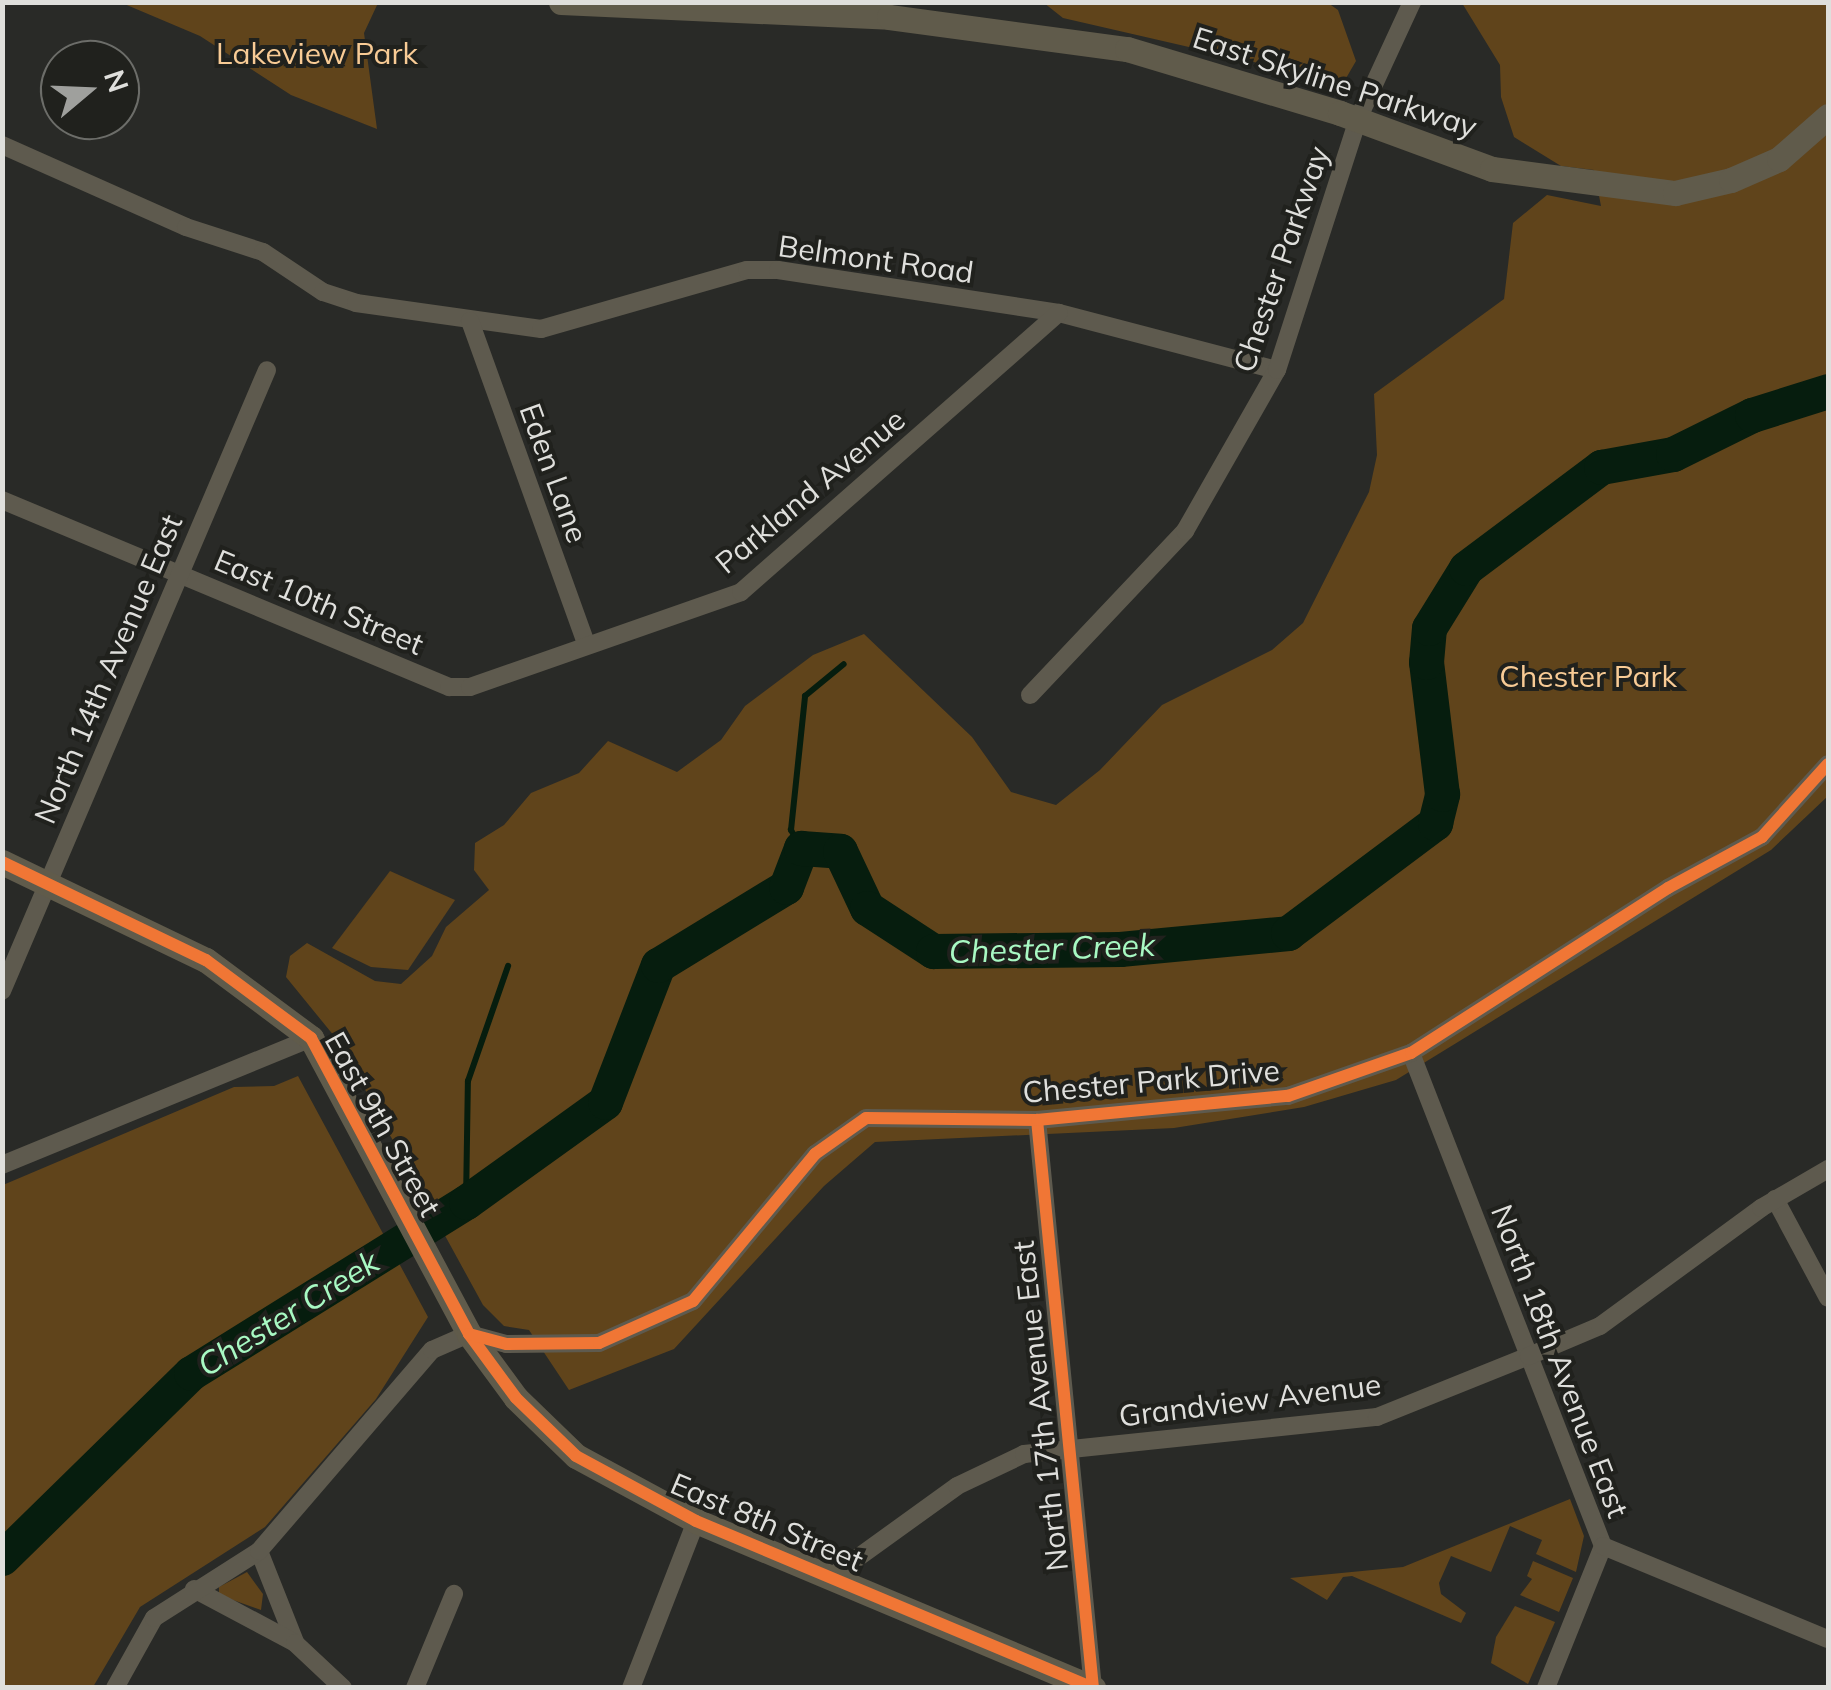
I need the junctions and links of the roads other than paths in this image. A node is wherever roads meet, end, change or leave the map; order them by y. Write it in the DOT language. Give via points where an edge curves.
graph roads {
  1 [pos="560,2"];
  2 [pos="1412,2"];
  3 [pos="1828,116"];
  4 [pos="1358,119"];
  5 [pos="2,145"];
  6 [pos="1059,313"];
  7 [pos="470,321"];
  8 [pos="267,370"];
  9 [pos="1277,370"];
  10 [pos="2,500"];
  11 [pos="178,572"];
  12 [pos="586,644"];
  13 [pos="448,687"];
  14 [pos="1030,695"];
  15 [pos="1828,764"];
  16 [pos="2,862"];
  17 [pos="47,882"];
  18 [pos="2,991"];
  19 [pos="311,1038"];
  20 [pos="1411,1053"];
  21 [pos="1037,1120"];
  22 [pos="2,1165"];
  23 [pos="1828,1169"];
  24 [pos="1774,1199"];
  25 [pos="1828,1298"];
  26 [pos="464,1323"];
  27 [pos="1529,1356"];
  28 [pos="1068,1449"];
  29 [pos="696,1521"];
  30 [pos="1603,1546"];
  31 [pos="259,1551"];
  32 [pos="831,1577"];
  33 [pos="194,1589"];
  34 [pos="454,1594"];
  35 [pos="1828,1639"];
  36 [pos="295,1642"];
  37 [pos="114,1688"];
  38 [pos="342,1688"];
  39 [pos="416,1688"];
  40 [pos="631,1688"];
  41 [pos="1093,1688"];
  42 [pos="1546,1688"];
  1 -- 4 [label="street, East Skyline Parkway" via="962,24 1127,49"];
  2 -- 4 [label="street, Chester Parkway"];
  3 -- 4 [label="street, East Skyline Parkway" via="1780,160 1675,193 1492,169"];
  4 -- 9 [label="street, Chester Parkway"];
  5 -- 7 [label="street, Belmont Road" via="186,227 263,252 356,304"];
  6 -- 7 [label="street, Belmont Road" via="747,270 566,326"];
  6 -- 9 [label="street, Belmont Road"];
  6 -- 12 [label="street, Parkland Avenue" via="741,592"];
  7 -- 12 [label="street, Eden Lane"];
  8 -- 11 [label="street, North 14th Avenue East"];
  9 -- 14 [label="street, Chester Parkway" via="1185,531"];
  10 -- 11 [label="street, East 10th Street"];
  11 -- 13 [label="street, East 10th Street"];
  11 -- 17 [label="street, North 14th Avenue East"];
  12 -- 13 [label="street, Parkland Avenue" via="470,687"];
  15 -- 20 [label="street, Chester Park Drive" via="1762,837 1668,888"];
  16 -- 17 [label="street, East 9th Street"];
  17 -- 18 [label="street, North 14th Avenue East"];
  17 -- 19 [label="street, East 9th Street" via="206,960"];
  19 -- 22 [label="street"];
  19 -- 26 [label="street, East 9th Street"];
  20 -- 21 [label="street, Chester Park Drive" via="1288,1096"];
  20 -- 27 [label="street, North 18th Avenue East"];
  21 -- 26 [label="street, Chester Park Drive" via="866,1118 815,1154 693,1302 598,1344 507,1344"];
  21 -- 28 [label="street, North 17th Avenue East"];
  23 -- 24 [label="street, Grandview Avenue"];
  24 -- 25 [label="street"];
  24 -- 27 [label="street, Grandview Avenue" via="1600,1326"];
  26 -- 29 [label="street, East 8th Street" via="516,1398 576,1456"];
  26 -- 31 [label="street" via="418,1362"];
  27 -- 28 [label="street, Grandview Avenue" via="1377,1417"];
  27 -- 30 [label="street, North 18th Avenue East"];
  28 -- 32 [label="street, Grandview Avenue" via="992,1464"];
  28 -- 41 [label="street, North 17th Avenue East"];
  29 -- 32 [label="street, East 8th Street"];
  29 -- 40 [label="street"];
  30 -- 35 [label="street"];
  30 -- 42 [label="street, North 18th Avenue East"];
  31 -- 33 [label="street"];
  31 -- 36 [label="street"];
  32 -- 41 [label="street, East 8th Street"];
  33 -- 36 [label="street"];
  33 -- 37 [label="street" via="154,1618"];
  34 -- 39 [label="street"];
  36 -- 38 [label="street"];
}
